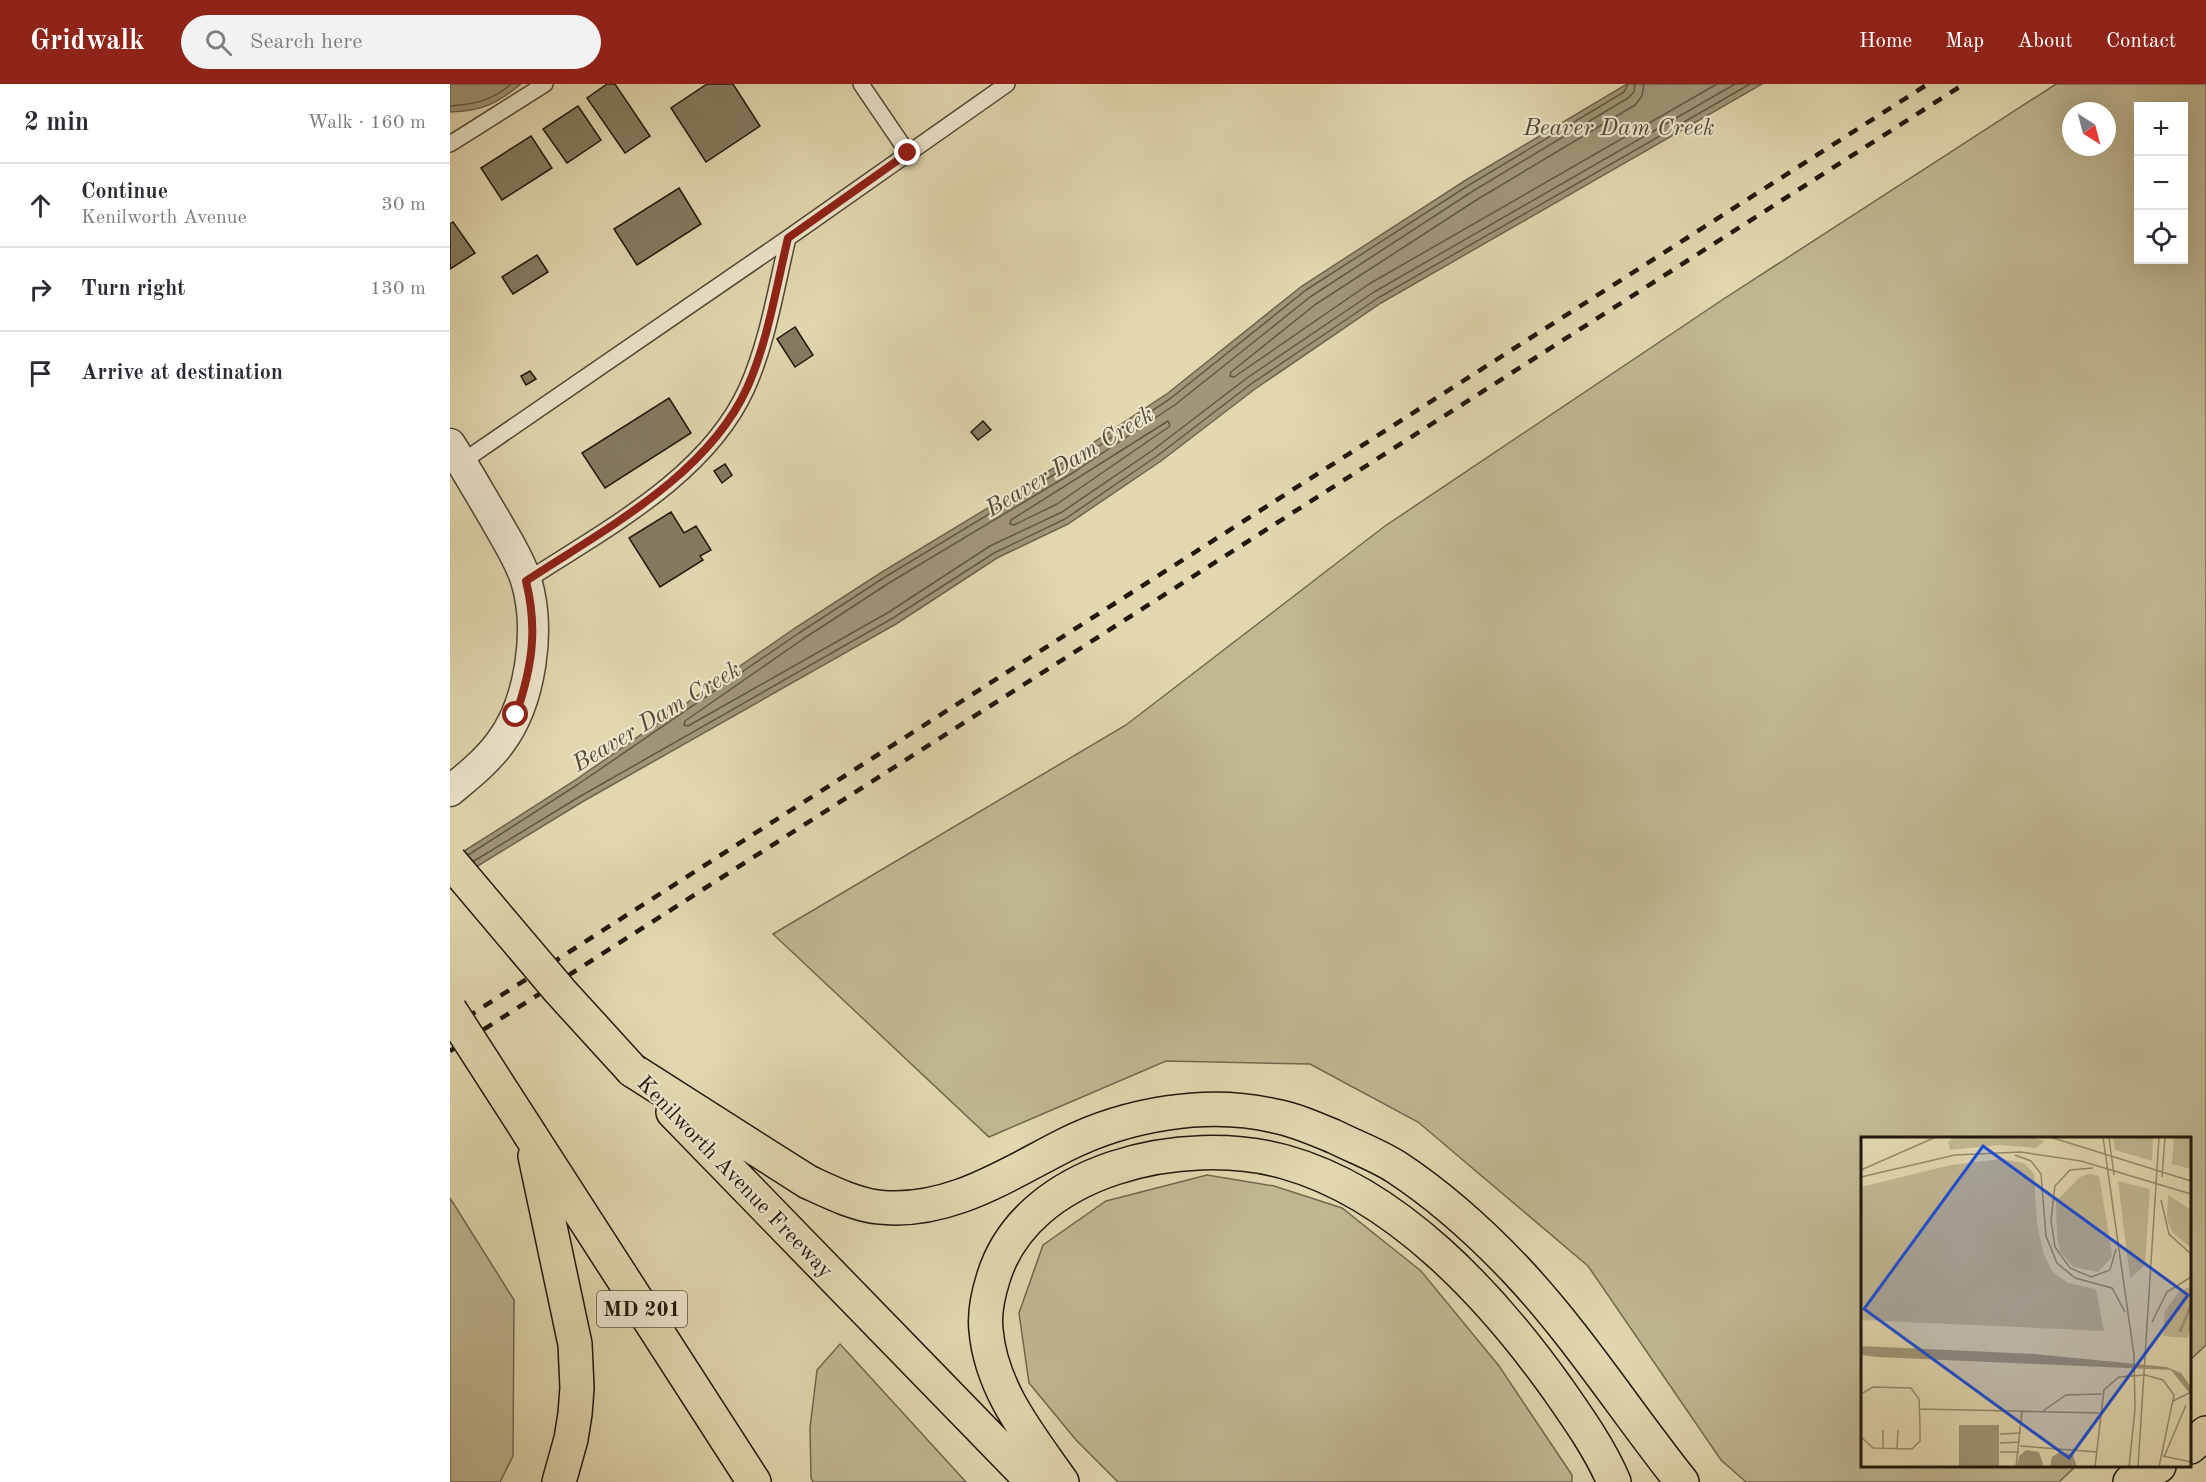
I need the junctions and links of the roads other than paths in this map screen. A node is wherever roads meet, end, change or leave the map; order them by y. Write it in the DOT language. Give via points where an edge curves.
graph roads {
  1 [pos="545,84"];
  2 [pos="861,84"];
  3 [pos="1007,84"];
  4 [pos="450,144"];
  5 [pos="908,153"];
  6 [pos="788,238"];
  7 [pos="456,453"];
  8 [pos="526,581"];
  9 [pos="450,790"];
  10 [pos="450,861"];
  11 [pos="450,1010"];
  12 [pos="632,1070"];
  13 [pos="531,1136"];
  14 [pos="863,1307"];
  15 [pos="2206,1432"];
  16 [pos="2191,1446"];
  17 [pos="2157,1467"];
  18 [pos="2166,1467"];
  19 [pos="559,1482"];
  20 [pos="753,1482"];
  21 [pos="1012,1482"];
  22 [pos="1033,1482"];
  23 [pos="1062,1482"];
  24 [pos="1614,1482"];
  25 [pos="1682,1482"];
  26 [pos="2130,1482"];
  27 [pos="2146,1482"];
  1 -- 4 [label="lane"];
  2 -- 5 [label="lane"];
  3 -- 5 [label="lane"];
  5 -- 6 [label="lane"];
  6 -- 7 [label="lane"];
  6 -- 8 [label="lane" via="760,352 746,389 720,430 672,483"];
  7 -- 8 [label="street" via="518,559"];
  8 -- 9 [label="street" via="533,607 534,640 516,715 495,750"];
  10 -- 12 [label="highway, Kenilworth Avenue Freeway, bridge"];
  11 -- 13 [label="highway, MD 201, bridge"];
  12 -- 14 [label="highway, Kenilworth Avenue Freeway"];
  12 -- 25 [label="highway" via="808,1182 875,1206 903,1208 953,1199 1007,1177 1069,1143 1150,1116 1248,1111 1311,1127 1395,1166 1483,1237 1576,1340"];
  13 -- 19 [label="highway" via="575,1344 575,1414"];
  13 -- 20 [label="highway, MD 201"];
  14 -- 21 [label="highway"];
  14 -- 22 [label="highway, Kenilworth Avenue Freeway"];
  15 -- 16 [label="highway"];
  17 -- 26 [label="highway"];
  18 -- 27 [label="highway"];
  23 -- 24 [label="highway" via="1012,1409 994,1369 986,1306 996,1267 1023,1224 1066,1190 1118,1167 1197,1153 1254,1155 1285,1162 1339,1182 1398,1219 1444,1258 1526,1346 1581,1423"];
}
